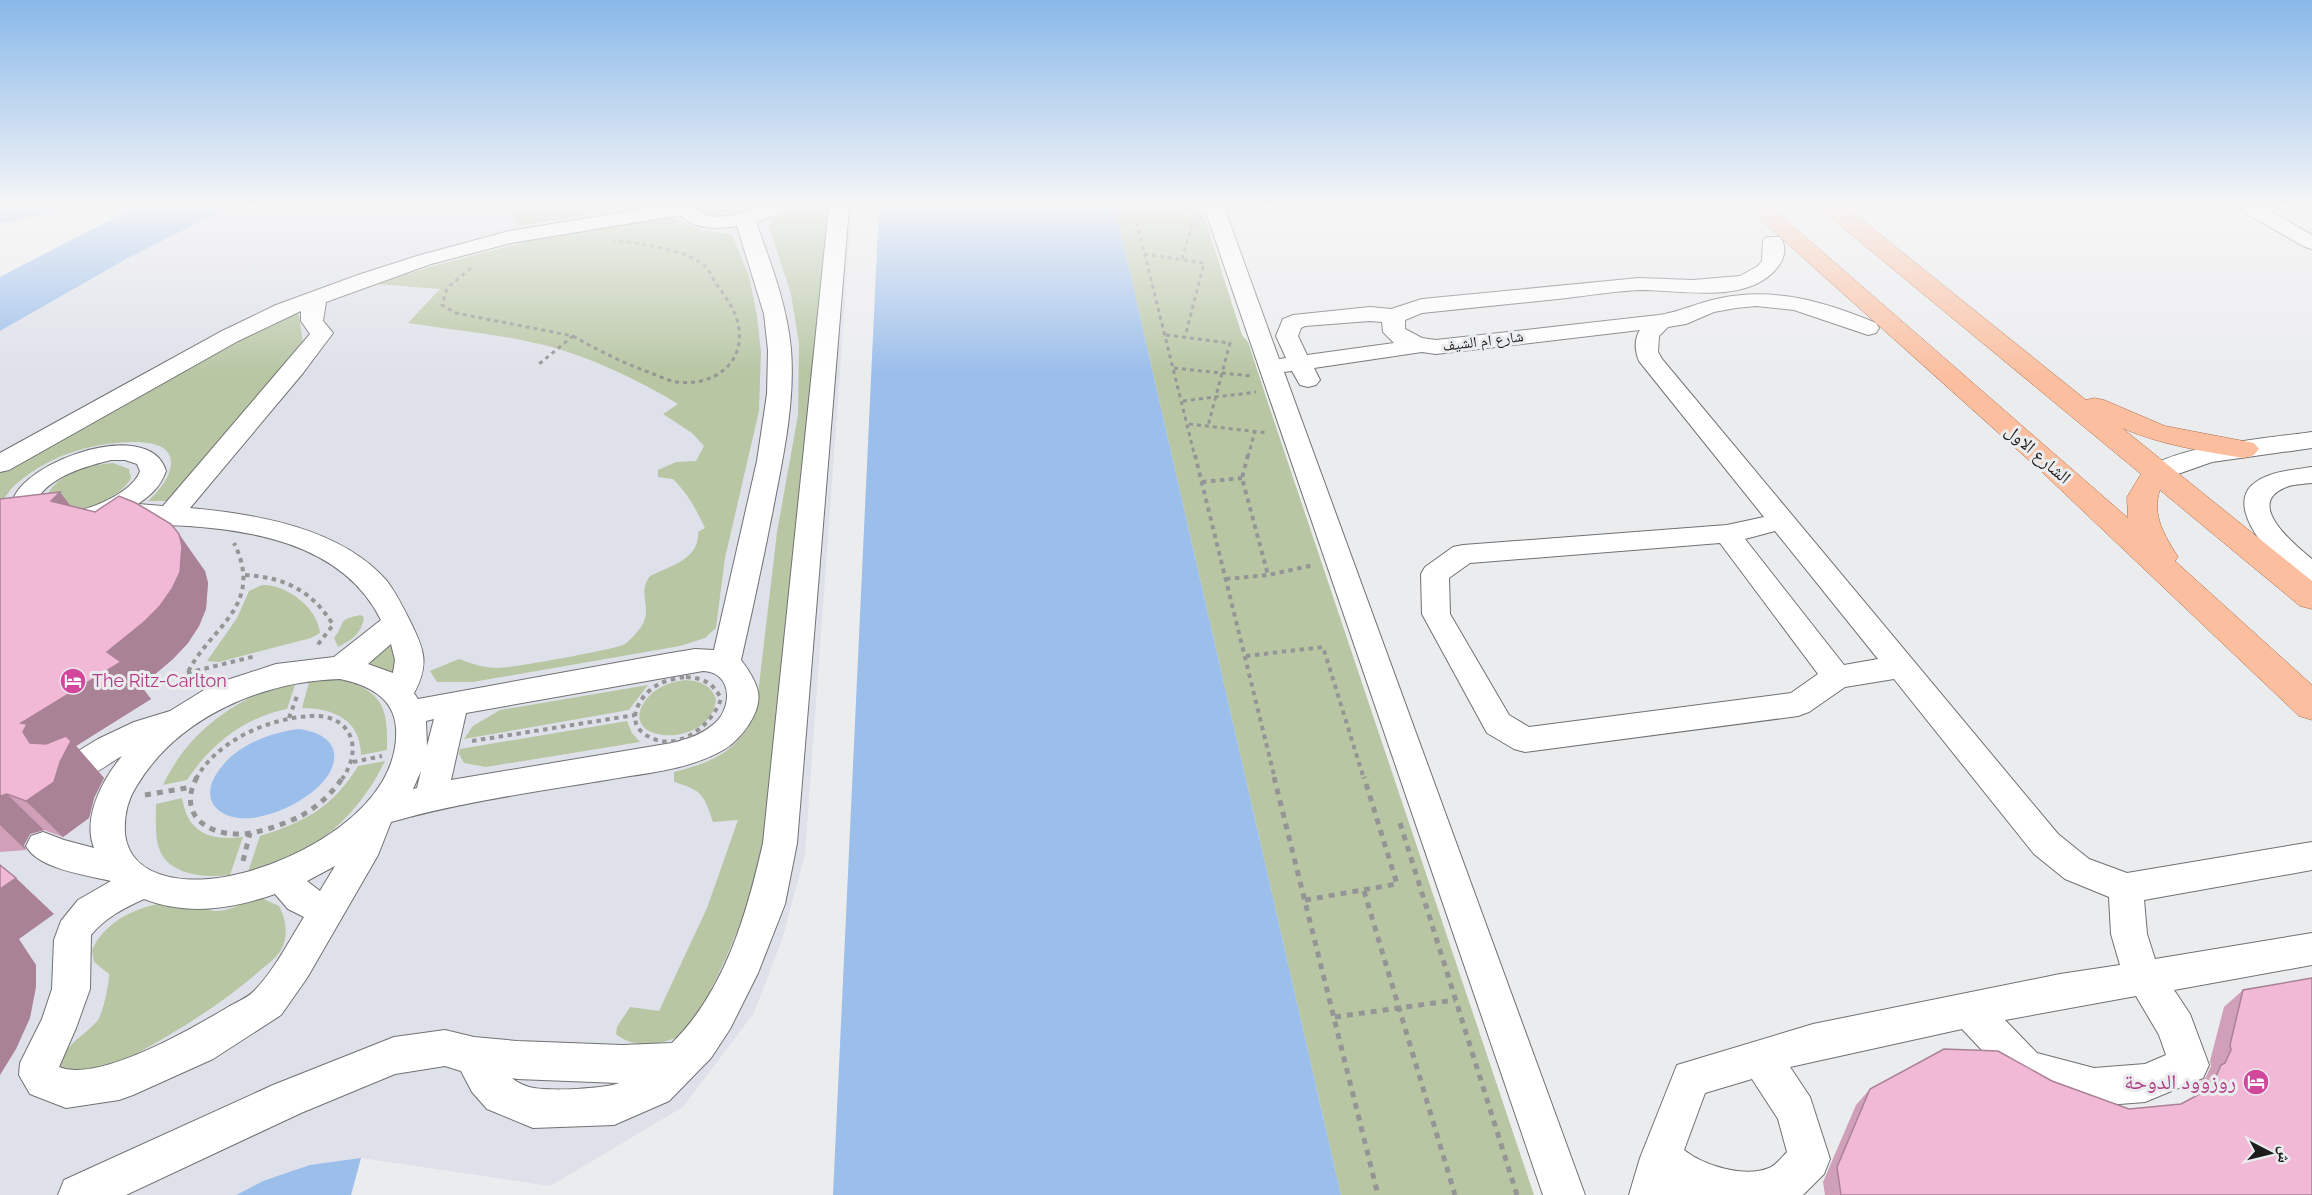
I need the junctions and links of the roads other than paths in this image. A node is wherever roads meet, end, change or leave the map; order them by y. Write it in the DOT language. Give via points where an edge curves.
graph roads {
  1 [pos="416,263"];
  2 [pos="760,263"];
  3 [pos="834,263"];
  4 [pos="1230,263"];
  5 [pos="1772,263"];
  6 [pos="1797,263"];
  7 [pos="1821,263"];
  8 [pos="1902,263"];
  9 [pos="1697,286"];
  10 [pos="316,298"];
  11 [pos="1715,305"];
  12 [pos="1394,316"];
  13 [pos="1661,321"];
  14 [pos="1868,328"];
  15 [pos="1552,333"];
  16 [pos="1420,346"];
  17 [pos="1651,361"];
  18 [pos="1282,375"];
  19 [pos="2054,388"];
  20 [pos="2312,440"];
  21 [pos="2244,449"];
  22 [pos="0,464"];
  23 [pos="2052,466"];
  24 [pos="2158,473"];
  25 [pos="2312,475"];
  26 [pos="114,507"];
  27 [pos="168,517"];
  28 [pos="1782,521"];
  29 [pos="1727,534"];
  30 [pos="2312,574"];
  31 [pos="2178,580"];
  32 [pos="2312,598"];
  33 [pos="396,623"];
  34 [pos="725,664"];
  35 [pos="1901,667"];
  36 [pos="340,668"];
  37 [pos="1837,677"];
  38 [pos="403,702"];
  39 [pos="453,703"];
  40 [pos="2312,706"];
  41 [pos="188,715"];
  42 [pos="428,748"];
  43 [pos="75,768"];
  44 [pos="431,798"];
  45 [pos="377,812"];
  46 [pos="43,846"];
  47 [pos="2312,856"];
  48 [pos="284,875"];
  49 [pos="132,877"];
  50 [pos="2127,888"];
  51 [pos="327,910"];
  52 [pos="2312,949"];
  53 [pos="2145,978"];
  54 [pos="1970,1010"];
  55 [pos="474,1056"];
  56 [pos="1761,1059"];
  57 [pos="680,1061"];
  58 [pos="1655,1176"];
  59 [pos="79,1195"];
  60 [pos="1564,1195"];
  1 -- 10 [label="street"];
  2 -- 34 [label="street" via="778,330 779,387 772,454"];
  3 -- 57 [label="street" via="780,843 767,904 739,973 717,1016"];
  4 -- 18 [label="street"];
  5 -- 9 [label="street" via="1746,281"];
  6 -- 14 [label="main road"];
  7 -- 23 [label="main road, الشارع الاول"];
  8 -- 19 [label="main road"];
  9 -- 11 [label="street"];
  9 -- 12 [label="street" via="1628,285 1422,306 1404,309"];
  10 -- 22 [label="street" via="230,336"];
  10 -- 27 [label="street" via="310,316 312,326 322,333"];
  11 -- 13 [label="street, شارع ام الشيف"];
  11 -- 14 [label="street, شارع ام الشيف" via="1762,300 1793,302 1835,313"];
  12 -- 16 [label="street, شارع ام الشيف" via="1394,332"];
  12 -- 18 [label="street" via="1370,314 1291,324"];
  13 -- 15 [label="street, شارع ام الشيف"];
  13 -- 17 [label="street" via="1648,335"];
  14 -- 23 [label="main road" via="1983,426 2019,451"];
  15 -- 16 [label="street, شارع ام الشيف"];
  15 -- 17 [label="street" via="1605,340"];
  16 -- 18 [label="street"];
  17 -- 28 [label="street"];
  18 -- 60 [label="street" via="1283,404"];
  19 -- 21 [label="main road" via="2155,432"];
  19 -- 24 [label="main road"];
  20 -- 21 [label="street"];
  21 -- 24 [label="street" via="2178,464"];
  23 -- 31 [label="main road, الشارع الاول"];
  24 -- 31 [label="main road" via="2145,488 2142,514 2158,553"];
  24 -- 32 [label="main road"];
  25 -- 30 [label="street" via="2274,482 2261,490 2256,512 2279,545"];
  26 -- 27 [label="street"];
  27 -- 33 [label="street" via="246,522 308,540 338,557 377,589"];
  28 -- 29 [label="street"];
  28 -- 35 [label="street"];
  29 -- 37 [label="street"];
  29 -- 37 [label="street" via="1463,554 1435,574 1436,614 1498,724 1525,740 1798,704"];
  31 -- 40 [label="main road, الشارع الاول"];
  33 -- 36 [label="street"];
  33 -- 38 [label="street" via="411,660"];
  34 -- 39 [label="street" via="704,660 665,665"];
  34 -- 44 [label="street" via="737,677 744,694 736,720 721,737 702,747 672,756"];
  35 -- 37 [label="street"];
  35 -- 50 [label="street" via="2046,844 2077,869"];
  36 -- 38 [label="street" via="387,684"];
  36 -- 41 [label="street" via="307,669 240,688"];
  38 -- 39 [label="street"];
  38 -- 42 [label="street" via="413,734"];
  39 -- 42 [label="street"];
  41 -- 43 [label="street" via="118,742"];
  41 -- 49 [label="street" via="132,768 113,800 107,832 112,852"];
  42 -- 44 [label="street"];
  42 -- 45 [label="street"];
  44 -- 45 [label="street"];
  45 -- 48 [label="street" via="336,847"];
  45 -- 51 [label="street" via="366,845"];
  46 -- 49 [label="street"];
  47 -- 50 [label="street"];
  48 -- 49 [label="street" via="209,894 161,891"];
  48 -- 51 [label="street" via="295,895"];
  49 -- 51 [label="street" via="89,911 71,938 74,975 57,1027 39,1063 39,1075 44,1080 66,1089 119,1081 216,1036 268,1003"];
  50 -- 53 [label="street" via="2126,926 2134,957"];
  52 -- 53 [label="street"];
  53 -- 54 [label="street"];
  53 -- 54 [label="street" via="2176,1027 2189,1065 2145,1083 2094,1088 2026,1069"];
  54 -- 56 [label="street" via="1813,1042"];
  55 -- 57 [label="street" via="622,1064"];
  55 -- 57 [label="street" via="486,1079 501,1095 533,1108 614,1105 655,1087"];
  55 -- 59 [label="street" via="445,1048 394,1056"];
  56 -- 58 [label="street" via="1691,1078"];
  56 -- 58 [label="street" via="1797,1111 1809,1159 1780,1188 1740,1194 1687,1179"];
}
